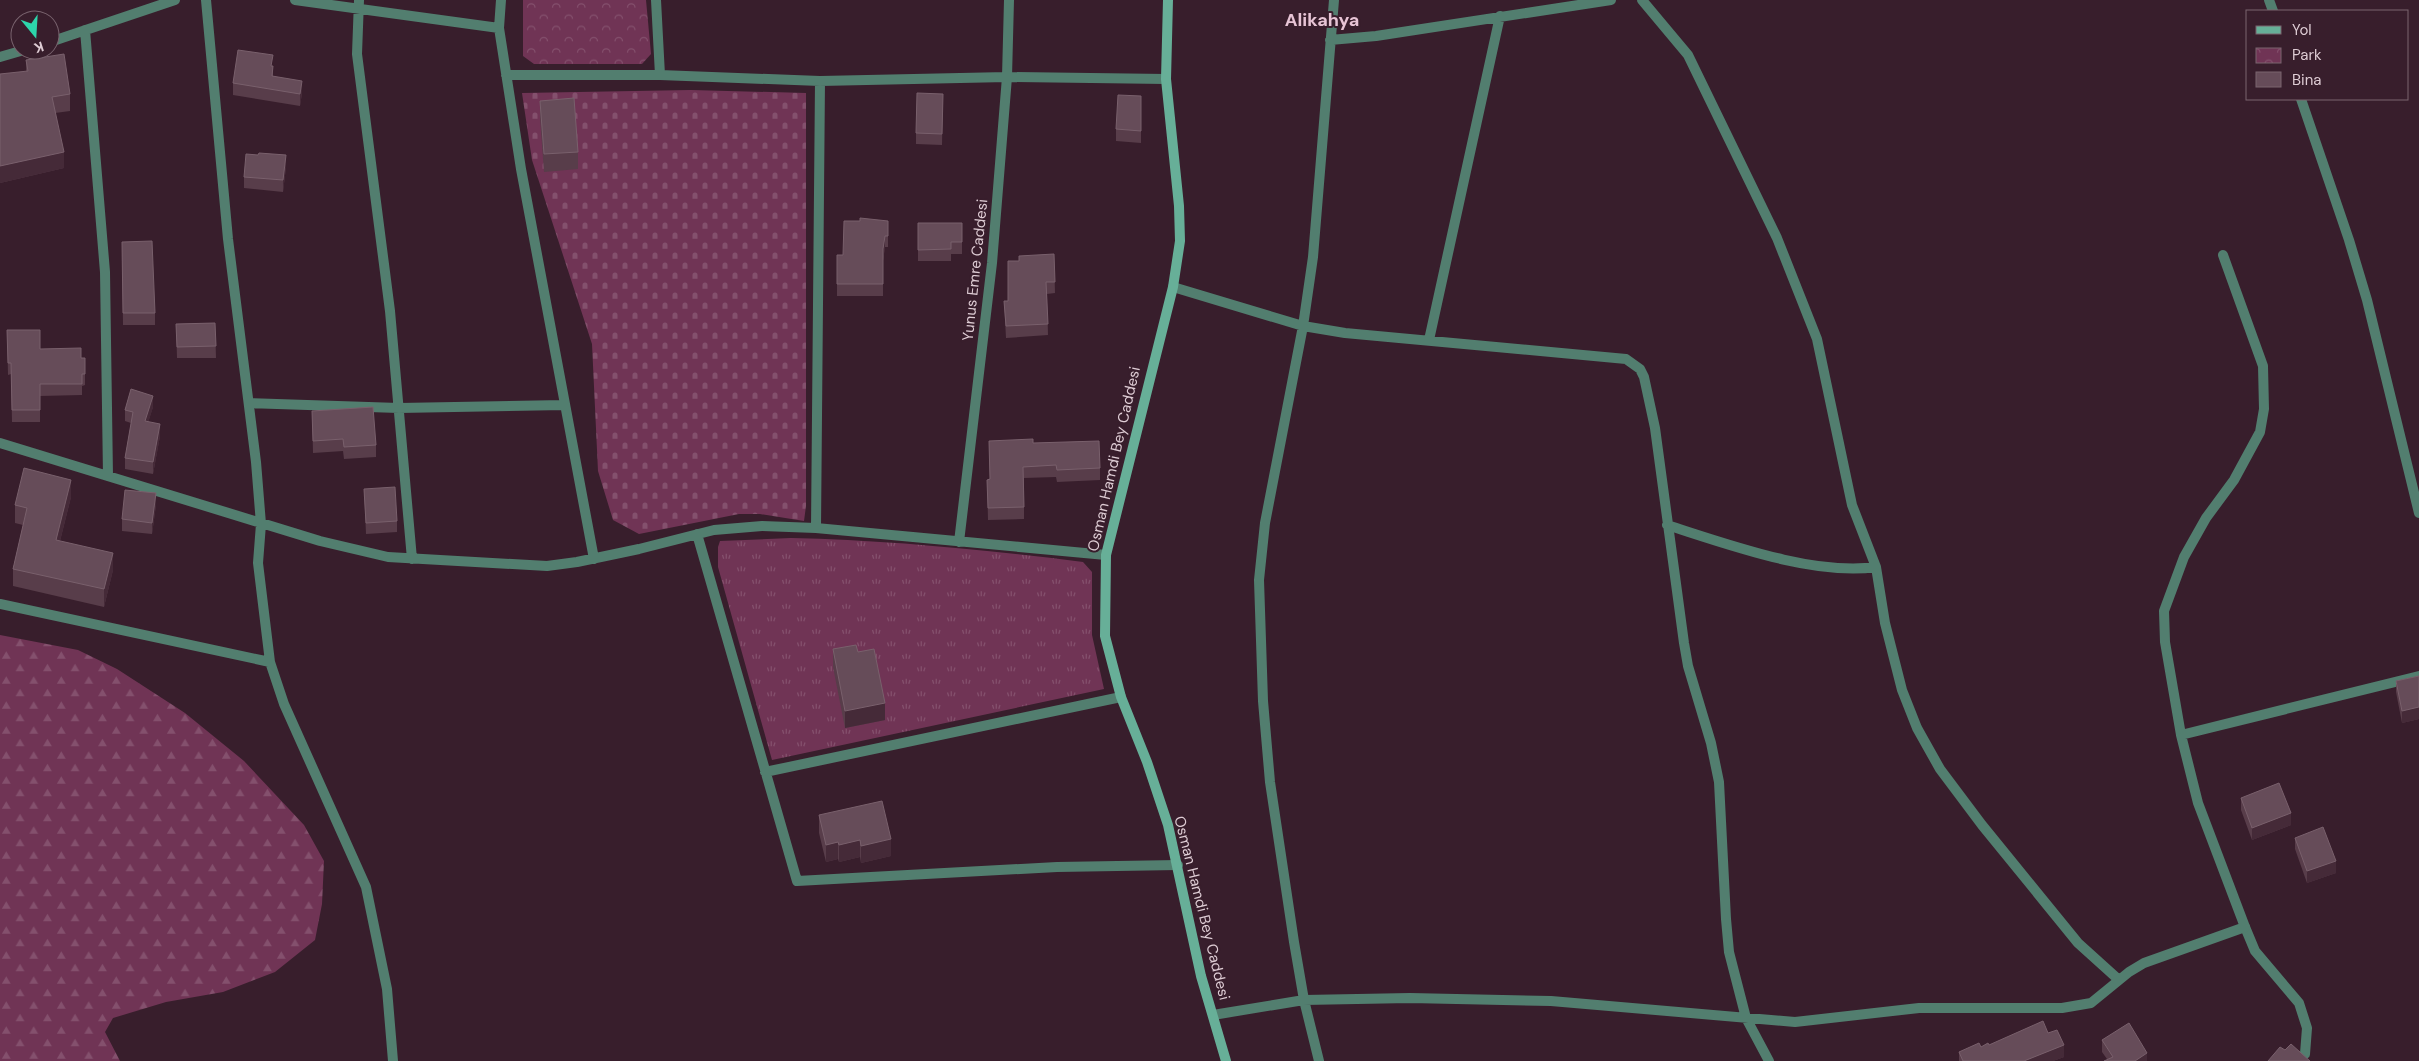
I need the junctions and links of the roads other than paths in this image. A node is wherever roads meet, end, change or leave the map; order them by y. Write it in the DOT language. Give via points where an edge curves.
graph roads {
  1 [pos="176,0"];
  2 [pos="206,0"];
  3 [pos="295,0"];
  4 [pos="501,0"];
  5 [pos="656,0"];
  6 [pos="1009,0"];
  7 [pos="1168,0"];
  8 [pos="1334,0"];
  9 [pos="1611,0"];
  10 [pos="1642,0"];
  11 [pos="358,5"];
  12 [pos="1500,16"];
  13 [pos="499,28"];
  14 [pos="85,30"];
  15 [pos="60,39"];
  16 [pos="1330,40"];
  17 [pos="506,75"];
  18 [pos="660,75"];
  19 [pos="1007,77"];
  20 [pos="1166,79"];
  21 [pos="820,81"];
  22 [pos="2301,100"];
  23 [pos="2223,255"];
  24 [pos="1173,287"];
  25 [pos="1303,326"];
  26 [pos="1429,340"];
  27 [pos="249,403"];
  28 [pos="564,405"];
  29 [pos="399,408"];
  30 [pos="0,443"];
  31 [pos="108,476"];
  32 [pos="2419,512"];
  33 [pos="261,524"];
  34 [pos="1667,525"];
  35 [pos="816,528"];
  36 [pos="697,534"];
  37 [pos="959,542"];
  38 [pos="1106,556"];
  39 [pos="412,559"];
  40 [pos="594,559"];
  41 [pos="1876,567"];
  42 [pos="0,604"];
  43 [pos="270,662"];
  44 [pos="2419,676"];
  45 [pos="1121,697"];
  46 [pos="2180,735"];
  47 [pos="765,772"];
  48 [pos="1178,865"];
  49 [pos="2245,927"];
  50 [pos="2119,980"];
  51 [pos="1304,1000"];
  52 [pos="1213,1015"];
  53 [pos="1746,1018"];
  54 [pos="2305,1054"];
  55 [pos="393,1061"];
  56 [pos="1226,1061"];
  57 [pos="1319,1061"];
  58 [pos="1769,1061"];
  1 -- 14 [label="street"];
  2 -- 27 [label="street" via="228,240"];
  3 -- 11 [label="street"];
  4 -- 13 [label="street"];
  5 -- 18 [label="street"];
  6 -- 19 [label="street, Yunus Emre Caddesi"];
  7 -- 20 [label="street, Osman Hamdi Bey Caddesi"];
  8 -- 16 [label="street"];
  9 -- 12 [label="street"];
  10 -- 41 [label="street" via="1688,55 1777,238 1817,339 1852,505"];
  11 -- 13 [label="street"];
  11 -- 29 [label="street" via="357,54"];
  12 -- 16 [label="street"];
  12 -- 26 [label="street"];
  13 -- 17 [label="street"];
  14 -- 15 [label="street"];
  14 -- 31 [label="street" via="105,272"];
  16 -- 25 [label="street" via="1313,257"];
  17 -- 18 [label="street"];
  17 -- 28 [label="street"];
  18 -- 21 [label="street"];
  19 -- 20 [label="street"];
  19 -- 21 [label="street"];
  19 -- 37 [label="street, Yunus Emre Caddesi" via="992,263"];
  20 -- 24 [label="street, Osman Hamdi Bey Caddesi" via="1180,225"];
  21 -- 35 [label="street"];
  22 -- 32 [label="street" via="2367,300"];
  23 -- 46 [label="street" via="2263,366 2264,409 2260,432 2234,480 2206,518 2184,557 2164,611 2164,642"];
  24 -- 25 [label="street"];
  24 -- 38 [label="street, Osman Hamdi Bey Caddesi"];
  25 -- 26 [label="street"];
  25 -- 51 [label="street" via="1265,523 1259,580 1259,622 1270,782"];
  26 -- 34 [label="street" via="1633,362 1640,369 1648,392"];
  27 -- 29 [label="street"];
  27 -- 33 [label="street"];
  28 -- 29 [label="street"];
  28 -- 40 [label="street"];
  29 -- 39 [label="street"];
  30 -- 31 [label="street"];
  31 -- 33 [label="street"];
  33 -- 39 [label="street" via="353,549"];
  33 -- 43 [label="street" via="258,563"];
  34 -- 41 [label="street" via="1790,559 1846,569"];
  34 -- 53 [label="street" via="1688,666 1719,782 1727,936"];
  35 -- 36 [label="street" via="738,527"];
  35 -- 37 [label="street"];
  36 -- 40 [label="street"];
  36 -- 47 [label="street"];
  37 -- 38 [label="street"];
  38 -- 45 [label="street, Osman Hamdi Bey Caddesi" via="1105,636"];
  39 -- 40 [label="street" via="547,566"];
  41 -- 50 [label="street" via="1885,623 1902,690 1917,728 1940,769 2078,943"];
  42 -- 43 [label="street"];
  43 -- 55 [label="street" via="284,704 366,887 388,988"];
  44 -- 46 [label="street"];
  45 -- 47 [label="street"];
  45 -- 48 [label="street, Osman Hamdi Bey Caddesi" via="1168,825"];
  46 -- 49 [label="street" via="2198,804"];
  47 -- 48 [label="street" via="797,881 1056,867"];
  48 -- 52 [label="street, Osman Hamdi Bey Caddesi"];
  49 -- 50 [label="street" via="2136,966"];
  49 -- 54 [label="street" via="2255,951 2299,1004 2307,1028"];
  50 -- 53 [label="street" via="2091,1003 2077,1007 1919,1008 1795,1022"];
  51 -- 52 [label="street"];
  51 -- 53 [label="street" via="1551,1001"];
  51 -- 57 [label="street"];
  52 -- 56 [label="street, Osman Hamdi Bey Caddesi"];
  53 -- 58 [label="street"];
}
